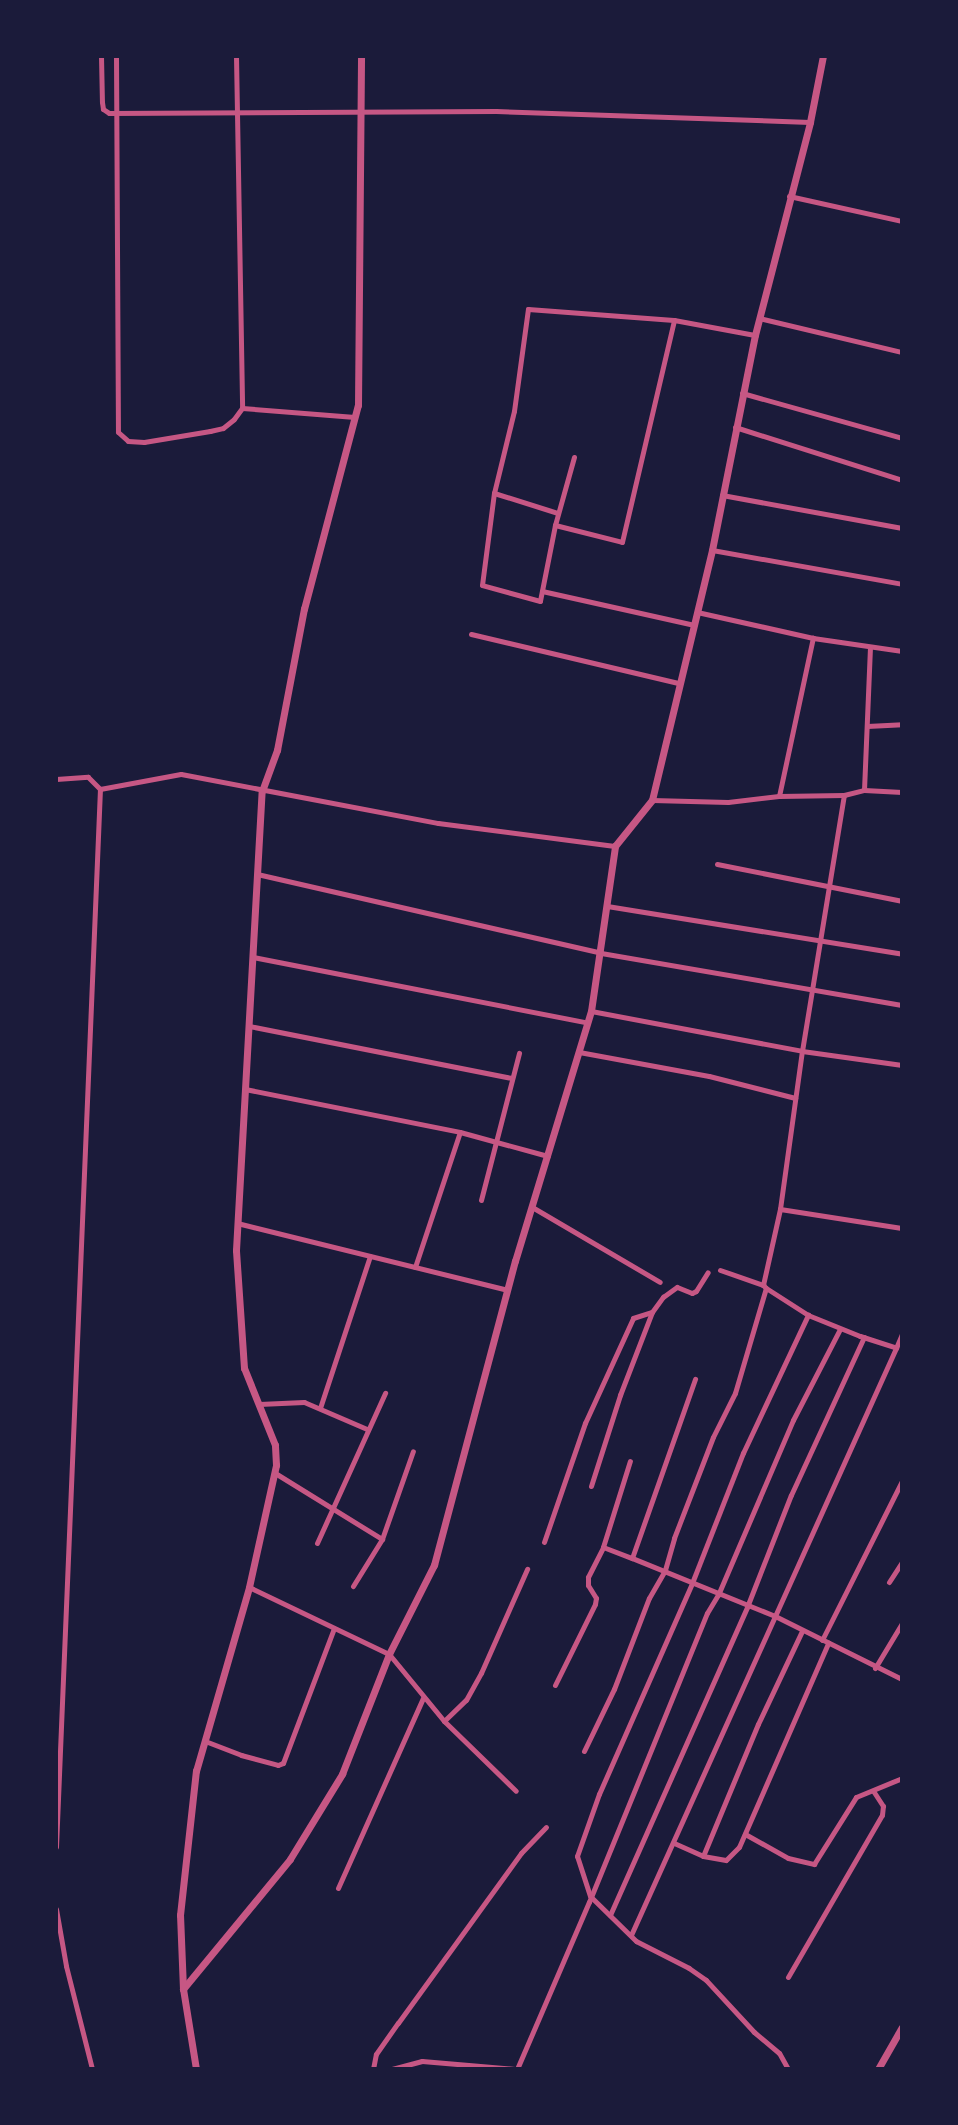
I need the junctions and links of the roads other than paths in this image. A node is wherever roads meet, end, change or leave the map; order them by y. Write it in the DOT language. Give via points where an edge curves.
graph roads {
  1 [pos="101,56"];
  2 [pos="116,56"];
  3 [pos="236,56"];
  4 [pos="361,56"];
  5 [pos="823,56"];
  6 [pos="236,110"];
  7 [pos="363,112"];
  8 [pos="116,113"];
  9 [pos="810,122"];
  10 [pos="789,196"];
  11 [pos="901,219"];
  12 [pos="759,318"];
  13 [pos="674,320"];
  14 [pos="755,335"];
  15 [pos="902,352"];
  16 [pos="742,393"];
  17 [pos="242,408"];
  18 [pos="355,417"];
  19 [pos="735,426"];
  20 [pos="902,438"];
  21 [pos="574,457"];
  22 [pos="902,480"];
  23 [pos="494,494"];
  24 [pos="722,495"];
  25 [pos="558,513"];
  26 [pos="555,525"];
  27 [pos="902,528"];
  28 [pos="712,550"];
  29 [pos="902,584"];
  30 [pos="542,591"];
  31 [pos="697,612"];
  32 [pos="694,625"];
  33 [pos="471,634"];
  34 [pos="813,638"];
  35 [pos="870,647"];
  36 [pos="902,651"];
  37 [pos="679,683"];
  38 [pos="902,724"];
  39 [pos="867,726"];
  40 [pos="56,779"];
  41 [pos="100,789"];
  42 [pos="864,790"];
  43 [pos="262,791"];
  44 [pos="902,792"];
  45 [pos="844,795"];
  46 [pos="779,796"];
  47 [pos="652,800"];
  48 [pos="615,846"];
  49 [pos="717,864"];
  50 [pos="257,874"];
  51 [pos="829,887"];
  52 [pos="902,901"];
  53 [pos="607,906"];
  54 [pos="820,941"];
  55 [pos="601,953"];
  56 [pos="902,954"];
  57 [pos="253,957"];
  58 [pos="812,989"];
  59 [pos="902,1005"];
  60 [pos="591,1011"];
  61 [pos="588,1023"];
  62 [pos="249,1026"];
  63 [pos="802,1051"];
  64 [pos="579,1052"];
  65 [pos="519,1054"];
  66 [pos="902,1065"];
  67 [pos="512,1078"];
  68 [pos="245,1088"];
  69 [pos="795,1098"];
  70 [pos="460,1132"];
  71 [pos="496,1141"];
  72 [pos="548,1156"];
  73 [pos="481,1200"];
  74 [pos="532,1207"];
  75 [pos="780,1209"];
  76 [pos="237,1223"];
  77 [pos="902,1228"];
  78 [pos="370,1256"];
  79 [pos="415,1267"];
  80 [pos="720,1270"];
  81 [pos="708,1272"];
  82 [pos="660,1282"];
  83 [pos="765,1286"];
  84 [pos="507,1290"];
  85 [pos="652,1312"];
  86 [pos="808,1315"];
  87 [pos="840,1329"];
  88 [pos="902,1334"];
  89 [pos="864,1338"];
  90 [pos="896,1348"];
  91 [pos="695,1379"];
  92 [pos="385,1393"];
  93 [pos="259,1404"];
  94 [pos="320,1408"];
  95 [pos="367,1429"];
  96 [pos="413,1451"];
  97 [pos="630,1461"];
  98 [pos="275,1473"];
  99 [pos="902,1481"];
  100 [pos="591,1486"];
  101 [pos="333,1507"];
  102 [pos="382,1539"];
  103 [pos="544,1542"];
  104 [pos="317,1543"];
  105 [pos="603,1547"];
  106 [pos="632,1558"];
  107 [pos="902,1562"];
  108 [pos="527,1569"];
  109 [pos="665,1570"];
  110 [pos="889,1582"];
  111 [pos="692,1583"];
  112 [pos="353,1586"];
  113 [pos="248,1587"];
  114 [pos="718,1595"];
  115 [pos="747,1606"];
  116 [pos="775,1616"];
  117 [pos="902,1623"];
  118 [pos="334,1628"];
  119 [pos="802,1631"];
  120 [pos="825,1642"];
  121 [pos="389,1654"];
  122 [pos="875,1668"];
  123 [pos="902,1679"];
  124 [pos="555,1685"];
  125 [pos="423,1698"];
  126 [pos="444,1721"];
  127 [pos="205,1741"];
  128 [pos="584,1751"];
  129 [pos="902,1778"];
  130 [pos="516,1791"];
  131 [pos="874,1792"];
  132 [pos="546,1827"];
  133 [pos="745,1835"];
  134 [pos="674,1843"];
  135 [pos="56,1847"];
  136 [pos="703,1856"];
  137 [pos="338,1888"];
  138 [pos="590,1896"];
  139 [pos="56,1909"];
  140 [pos="610,1915"];
  141 [pos="631,1935"];
  142 [pos="789,1977"];
  143 [pos="183,1989"];
  144 [pos="902,2027"];
  145 [pos="92,2069"];
  146 [pos="196,2069"];
  147 [pos="373,2069"];
  148 [pos="392,2069"];
  149 [pos="516,2069"];
  150 [pos="788,2069"];
  151 [pos="878,2069"];
  1 -- 8 [label="street" via="103,109"];
  2 -- 8 [label="street"];
  3 -- 6 [label="street"];
  4 -- 7 [label="street"];
  5 -- 9 [label="street"];
  6 -- 7 [label="street"];
  6 -- 8 [label="street"];
  6 -- 17 [label="street"];
  7 -- 9 [label="street" via="496,111"];
  7 -- 18 [label="street"];
  8 -- 17 [label="street" via="118,432 128,441 144,442 210,431 234,419"];
  9 -- 10 [label="street"];
  10 -- 11 [label="street"];
  10 -- 12 [label="street"];
  12 -- 14 [label="street"];
  12 -- 15 [label="street"];
  13 -- 14 [label="street"];
  13 -- 23 [label="street" via="528,309 514,411"];
  13 -- 26 [label="street" via="622,542"];
  14 -- 16 [label="street"];
  16 -- 19 [label="street"];
  16 -- 20 [label="street"];
  17 -- 18 [label="street"];
  18 -- 43 [label="street" via="304,609 277,750"];
  19 -- 22 [label="street"];
  19 -- 24 [label="street"];
  21 -- 25 [label="street"];
  23 -- 25 [label="street"];
  23 -- 30 [label="street" via="482,585 540,601"];
  24 -- 27 [label="street"];
  24 -- 28 [label="street"];
  25 -- 26 [label="street"];
  26 -- 30 [label="street"];
  28 -- 29 [label="street"];
  28 -- 31 [label="street"];
  30 -- 32 [label="street"];
  31 -- 32 [label="street"];
  31 -- 34 [label="street"];
  32 -- 37 [label="street"];
  33 -- 37 [label="street"];
  34 -- 35 [label="street"];
  34 -- 46 [label="street"];
  35 -- 36 [label="street"];
  35 -- 39 [label="street"];
  37 -- 47 [label="street"];
  38 -- 39 [label="street"];
  39 -- 42 [label="street"];
  40 -- 41 [label="street" via="88,777"];
  41 -- 43 [label="street" via="181,774"];
  41 -- 135 [label="street"];
  42 -- 44 [label="street"];
  42 -- 45 [label="street"];
  43 -- 48 [label="street" via="439,823"];
  43 -- 50 [label="street"];
  45 -- 46 [label="street"];
  45 -- 51 [label="street"];
  46 -- 47 [label="street" via="728,802"];
  47 -- 48 [label="street"];
  48 -- 53 [label="street"];
  49 -- 51 [label="street"];
  50 -- 55 [label="street"];
  50 -- 57 [label="street"];
  51 -- 52 [label="street"];
  51 -- 54 [label="street"];
  53 -- 54 [label="street"];
  53 -- 55 [label="street"];
  54 -- 56 [label="street"];
  54 -- 58 [label="street"];
  55 -- 58 [label="street"];
  55 -- 60 [label="street"];
  57 -- 61 [label="street"];
  57 -- 62 [label="street"];
  58 -- 59 [label="street"];
  58 -- 63 [label="street"];
  60 -- 61 [label="street"];
  60 -- 63 [label="street"];
  61 -- 64 [label="street"];
  62 -- 67 [label="street"];
  62 -- 68 [label="street"];
  63 -- 66 [label="street"];
  63 -- 69 [label="street"];
  64 -- 69 [label="street" via="709,1076"];
  64 -- 72 [label="street"];
  65 -- 67 [label="street"];
  67 -- 71 [label="street"];
  68 -- 70 [label="street"];
  68 -- 76 [label="street"];
  69 -- 75 [label="street"];
  70 -- 71 [label="street"];
  70 -- 79 [label="street"];
  71 -- 72 [label="street"];
  71 -- 73 [label="street"];
  72 -- 74 [label="street"];
  74 -- 82 [label="street"];
  74 -- 84 [label="street"];
  75 -- 77 [label="street"];
  75 -- 83 [label="street"];
  76 -- 78 [label="street"];
  76 -- 93 [label="street" via="241,1355"];
  78 -- 79 [label="street"];
  78 -- 94 [label="street"];
  79 -- 84 [label="street"];
  80 -- 83 [label="street"];
  81 -- 85 [label="street" via="696,1291 677,1287"];
  83 -- 86 [label="street"];
  83 -- 109 [label="street" via="735,1393 713,1437"];
  84 -- 121 [label="street" via="434,1565"];
  85 -- 100 [label="street"];
  85 -- 103 [label="street" via="634,1318 585,1423"];
  86 -- 87 [label="street"];
  86 -- 111 [label="street" via="743,1453"];
  87 -- 89 [label="street"];
  87 -- 114 [label="street" via="793,1420"];
  88 -- 90 [label="street"];
  89 -- 90 [label="street"];
  89 -- 115 [label="street" via="791,1494"];
  90 -- 116 [label="street"];
  91 -- 106 [label="street"];
  92 -- 95 [label="street"];
  93 -- 94 [label="street" via="304,1402"];
  93 -- 98 [label="street" via="275,1444"];
  94 -- 95 [label="street"];
  95 -- 101 [label="street"];
  96 -- 102 [label="street"];
  97 -- 105 [label="street"];
  98 -- 101 [label="street"];
  98 -- 113 [label="street"];
  99 -- 120 [label="street"];
  101 -- 102 [label="street"];
  101 -- 104 [label="street"];
  102 -- 112 [label="street"];
  105 -- 106 [label="street"];
  105 -- 124 [label="street" via="587,1582 595,1604"];
  106 -- 109 [label="street"];
  107 -- 110 [label="street"];
  108 -- 126 [label="street" via="481,1673 466,1700"];
  109 -- 111 [label="street"];
  109 -- 128 [label="street"];
  111 -- 114 [label="street"];
  111 -- 138 [label="street" via="599,1794 577,1856"];
  113 -- 118 [label="street"];
  113 -- 127 [label="street"];
  114 -- 115 [label="street"];
  114 -- 138 [label="street" via="706,1613"];
  115 -- 116 [label="street"];
  115 -- 140 [label="street"];
  116 -- 119 [label="street"];
  116 -- 134 [label="street"];
  117 -- 122 [label="street"];
  118 -- 121 [label="street"];
  118 -- 127 [label="street" via="283,1763"];
  119 -- 120 [label="street"];
  119 -- 136 [label="street"];
  120 -- 122 [label="street"];
  120 -- 133 [label="street"];
  121 -- 125 [label="street"];
  121 -- 143 [label="street" via="342,1774 290,1859"];
  122 -- 123 [label="street"];
  125 -- 126 [label="street"];
  125 -- 137 [label="street"];
  126 -- 130 [label="street"];
  127 -- 143 [label="street" via="196,1771 180,1914"];
  129 -- 131 [label="street"];
  131 -- 133 [label="street" via="856,1797 814,1864 788,1858"];
  131 -- 142 [label="street" via="883,1806 882,1815"];
  132 -- 147 [label="street" via="521,1853 398,2023 376,2054"];
  133 -- 136 [label="street" via="726,1860"];
  134 -- 136 [label="street"];
  134 -- 141 [label="street"];
  138 -- 140 [label="street"];
  138 -- 149 [label="street"];
  139 -- 145 [label="street"];
  140 -- 141 [label="street"];
  141 -- 150 [label="street" via="706,1980 779,2053"];
  143 -- 146 [label="street"];
  144 -- 151 [label="street"];
  148 -- 149 [label="street" via="422,2061"];
}
